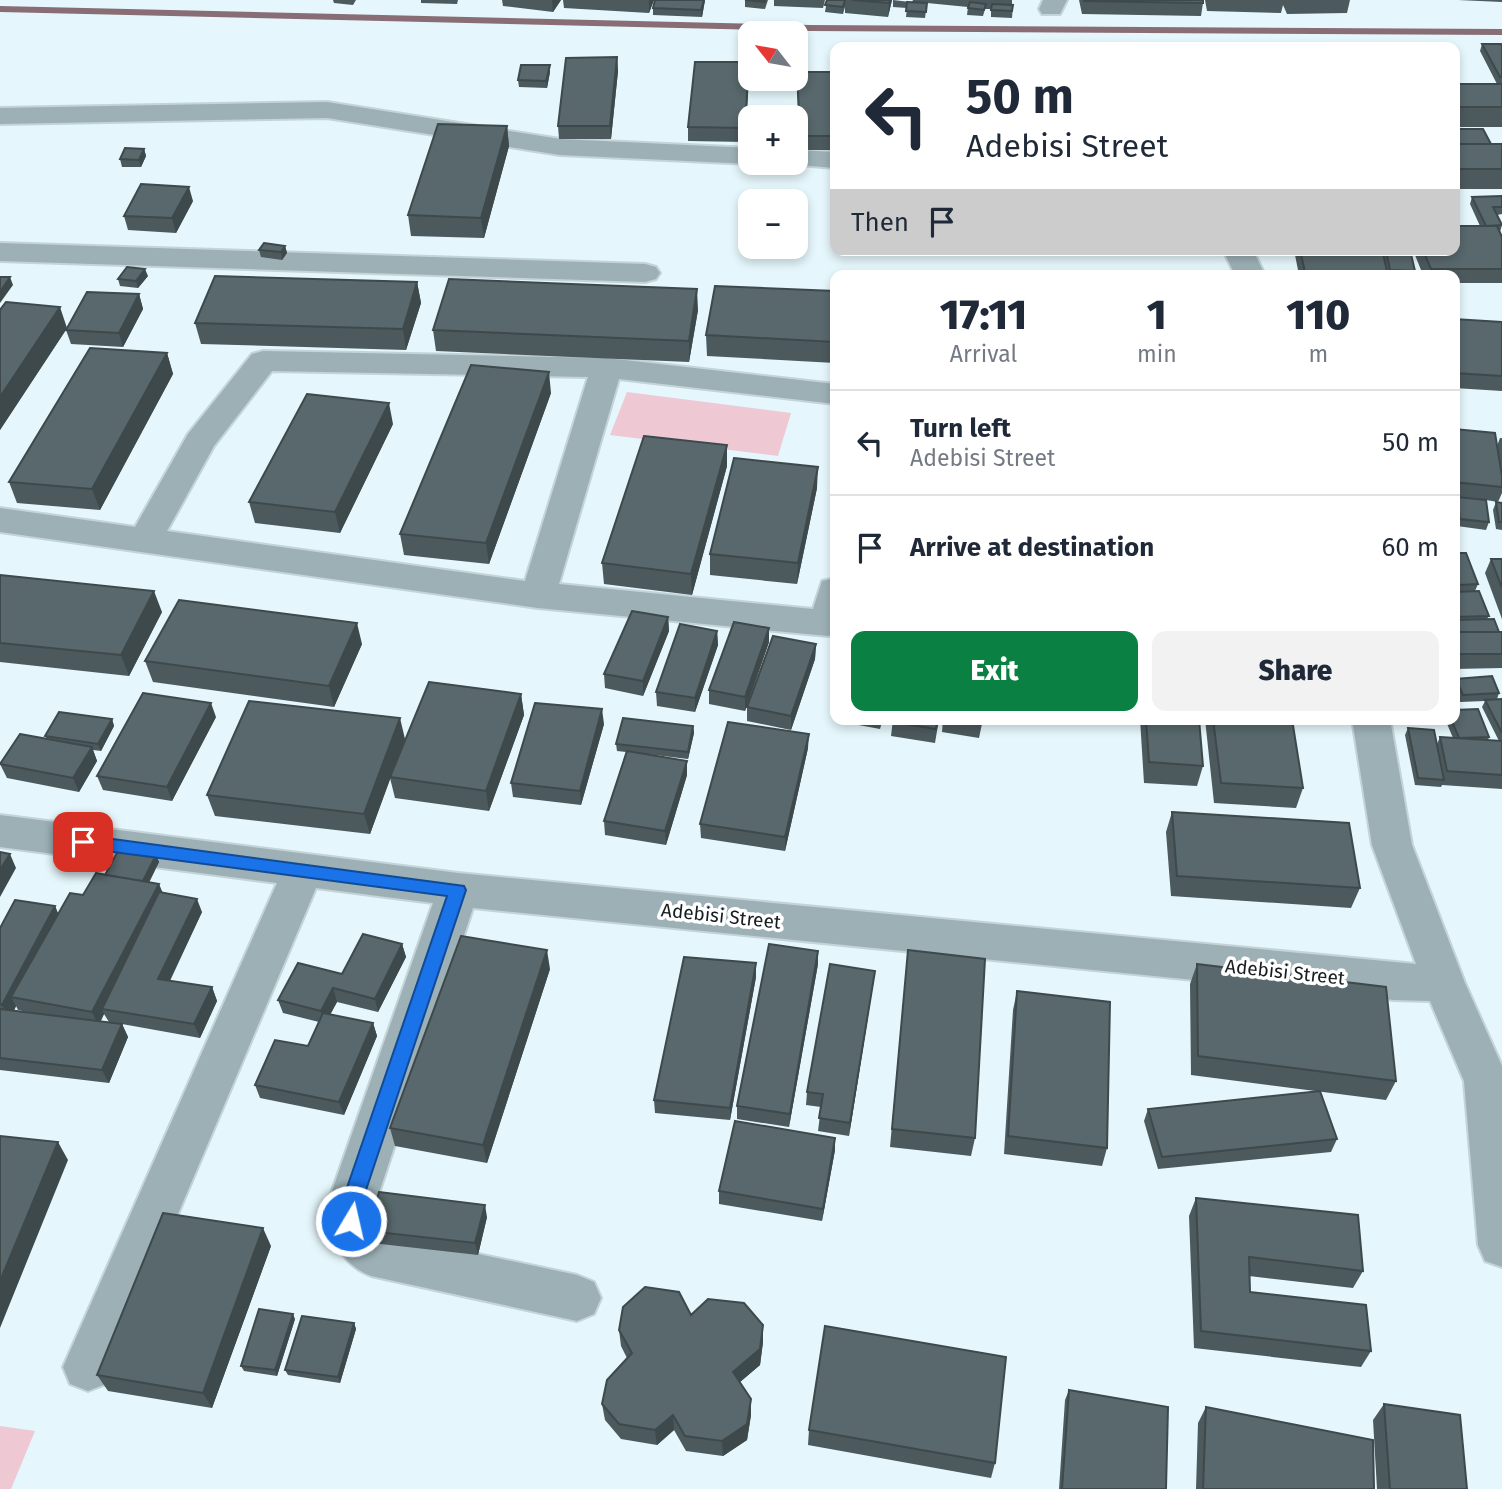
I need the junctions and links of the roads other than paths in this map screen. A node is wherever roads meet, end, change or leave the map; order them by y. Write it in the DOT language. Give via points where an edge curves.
graph roads {
  1 [pos="0,116"];
  2 [pos="738,155"];
  3 [pos="808,159"];
  4 [pos="830,160"];
  5 [pos="0,252"];
  6 [pos="645,273"];
  7 [pos="607,368"];
  8 [pos="830,393"];
  9 [pos="0,520"];
  10 [pos="146,539"];
  11 [pos="538,595"];
  12 [pos="830,614"];
  13 [pos="1372,725"];
  14 [pos="0,831"];
  15 [pos="304,869"];
  16 [pos="458,890"];
  17 [pos="1444,983"];
  18 [pos="1502,1245"];
  19 [pos="578,1298"];
  20 [pos="88,1367"];
  1 -- 2 [label="street" via="327,110 560,147"];
  3 -- 4 [label="street"];
  5 -- 6 [label="street"];
  7 -- 8 [label="street"];
  7 -- 10 [label="street" via="263,361 200,442"];
  7 -- 11 [label="street"];
  9 -- 10 [label="street"];
  10 -- 11 [label="street"];
  11 -- 12 [label="street" via="828,623"];
  13 -- 17 [label="street" via="1392,845"];
  14 -- 15 [label="street, Adebisi Street"];
  15 -- 16 [label="street, Adebisi Street"];
  15 -- 20 [label="street"];
  16 -- 17 [label="street, Adebisi Street" via="1394,982"];
  16 -- 19 [label="street" via="350,1208 351,1221 371,1254"];
  17 -- 18 [label="street" via="1486,1080"];
}
